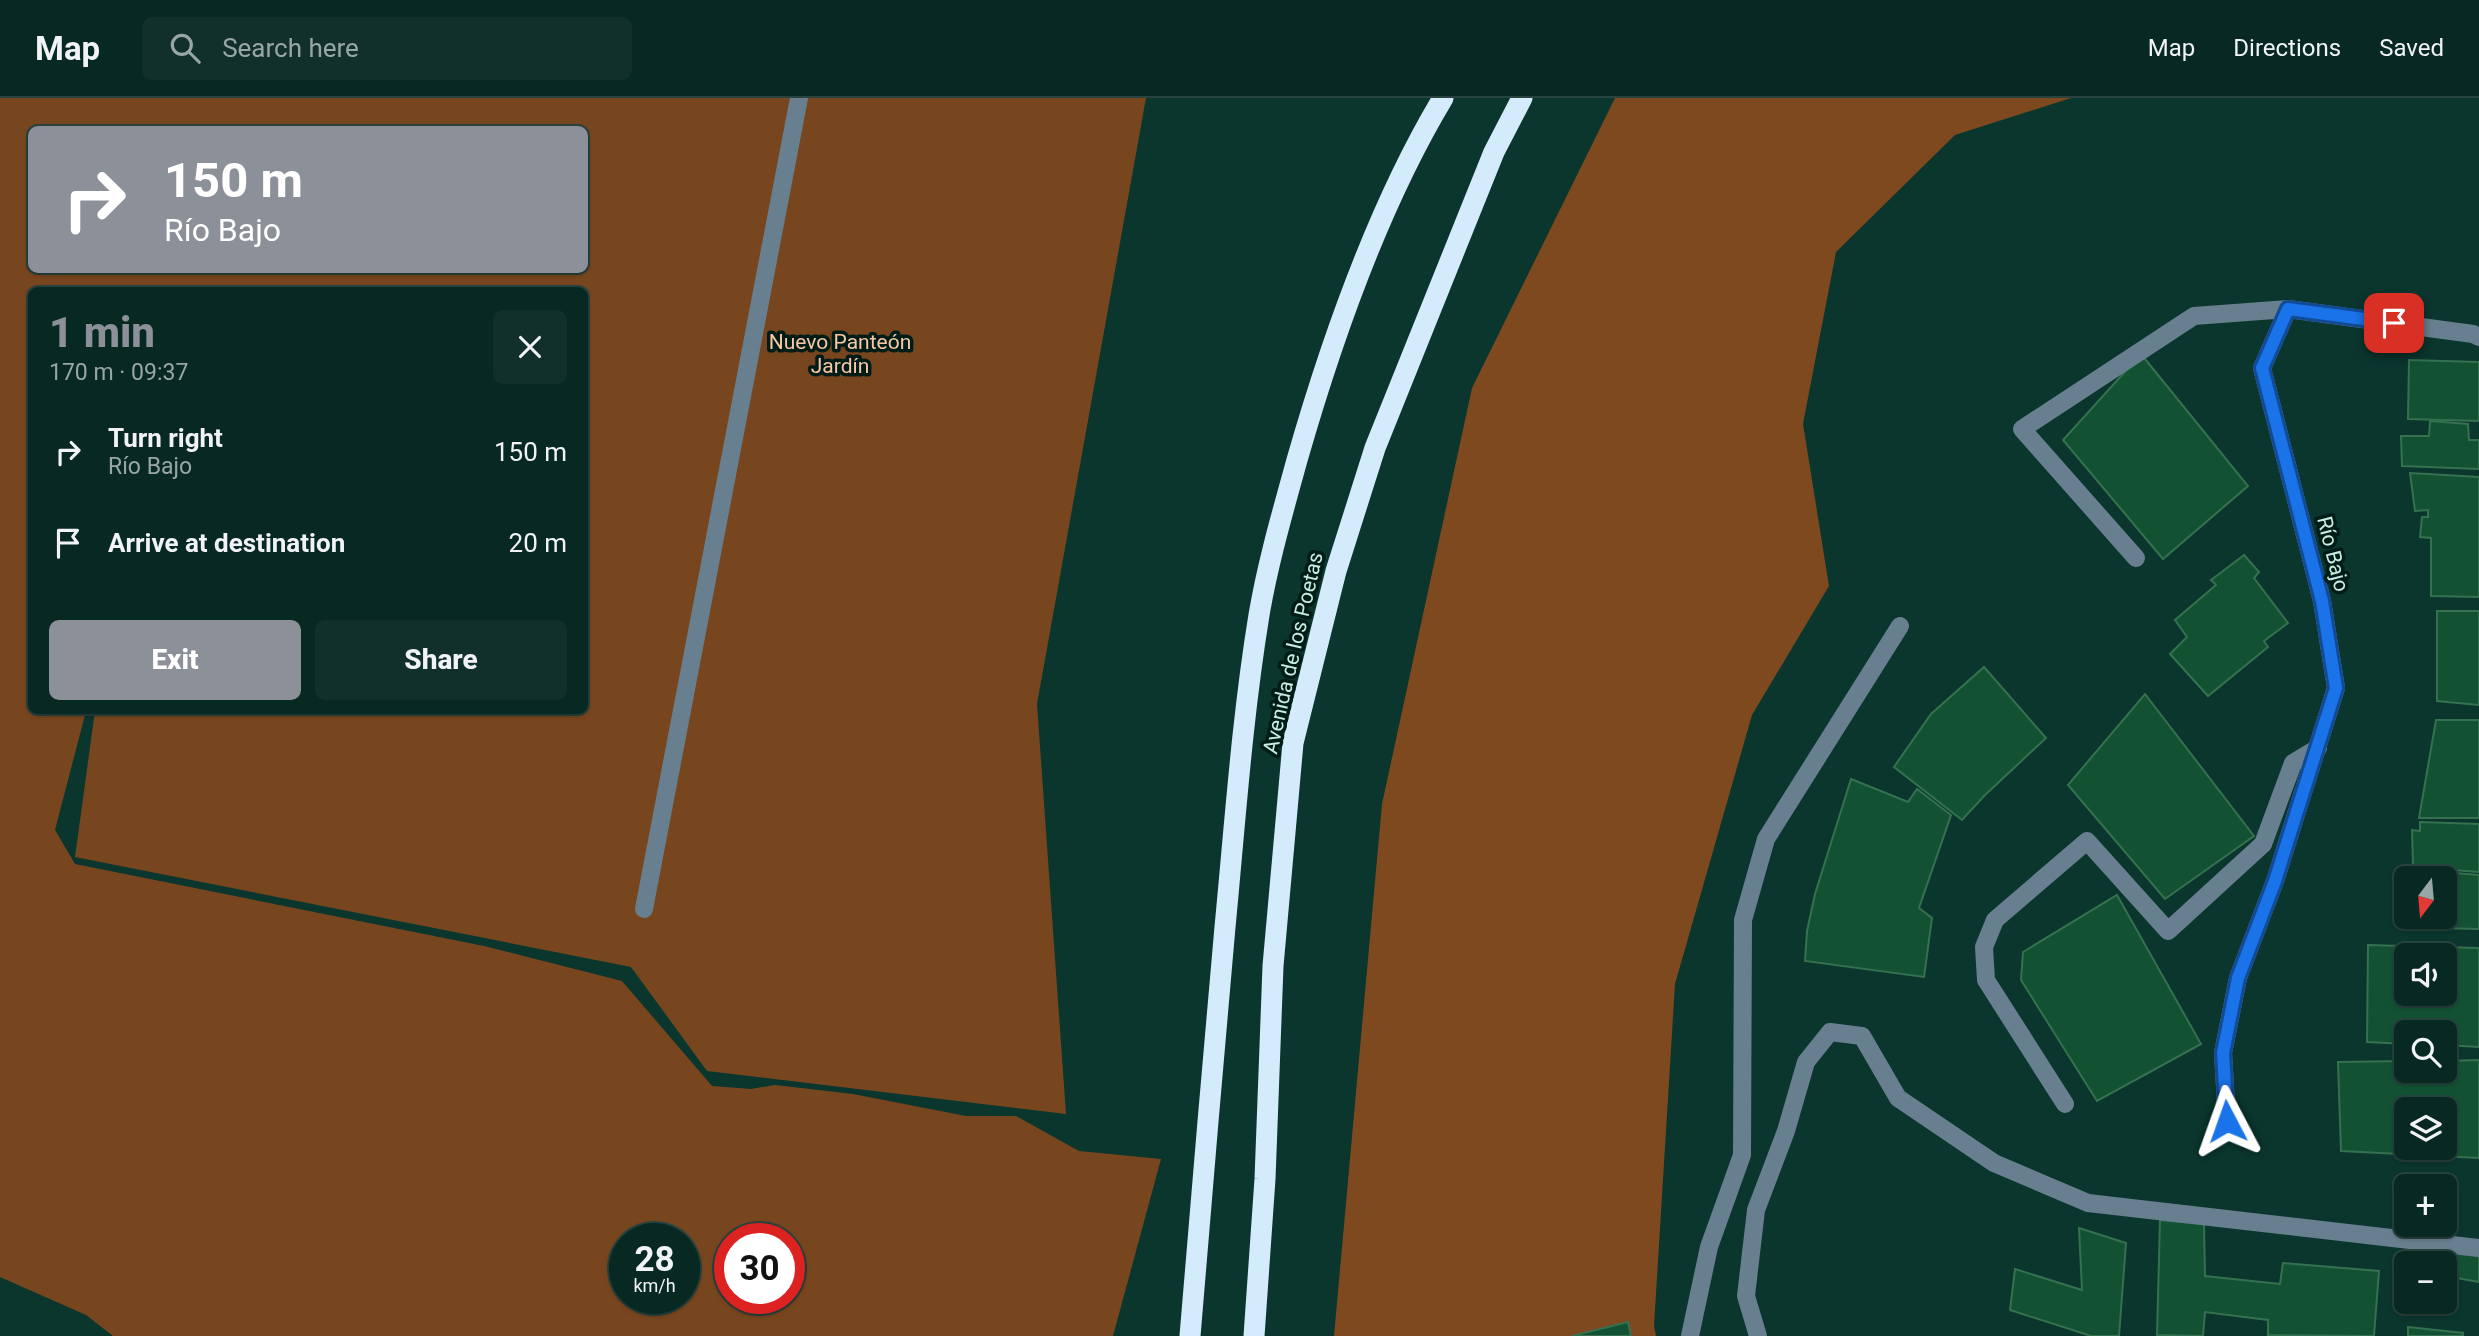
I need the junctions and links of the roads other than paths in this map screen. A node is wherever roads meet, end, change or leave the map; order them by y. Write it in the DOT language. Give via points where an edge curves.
graph roads {
  1 [pos="799,98"];
  2 [pos="1443,98"];
  3 [pos="1522,98"];
  4 [pos="2288,309"];
  5 [pos="2479,337"];
  6 [pos="2136,558"];
  7 [pos="1900,625"];
  8 [pos="2318,748"];
  9 [pos="644,909"];
  10 [pos="2065,1104"];
  11 [pos="2227,1121"];
  12 [pos="2479,1248"];
  13 [pos="1191,1336"];
  14 [pos="1254,1336"];
  15 [pos="1690,1336"];
  16 [pos="1758,1336"];
  1 -- 9 [label="street"];
  2 -- 13 [label="highway, Avenida de los Poetas" via="1368,252 1317,390 1260,612 1244,722"];
  3 -- 14 [label="highway, Avenida de los Poetas" via="1494,152 1375,448 1336,571 1293,743 1273,966"];
  4 -- 5 [label="street"];
  4 -- 6 [label="street" via="2194,316 2022,429"];
  4 -- 8 [label="street, Río Bajo" via="2262,368 2322,601 2336,688"];
  7 -- 15 [label="street" via="1766,839 1743,920 1742,1155 1709,1247"];
  8 -- 10 [label="street" via="2293,763 2263,844 2168,931 2087,841 1995,920 1984,947 1986,980"];
  8 -- 11 [label="street, Río Bajo" via="2238,978 2223,1053"];
  12 -- 16 [label="street" via="2088,1203 1994,1163 1898,1098 1863,1036 1830,1032 1806,1062 1756,1210 1746,1296"];
}
